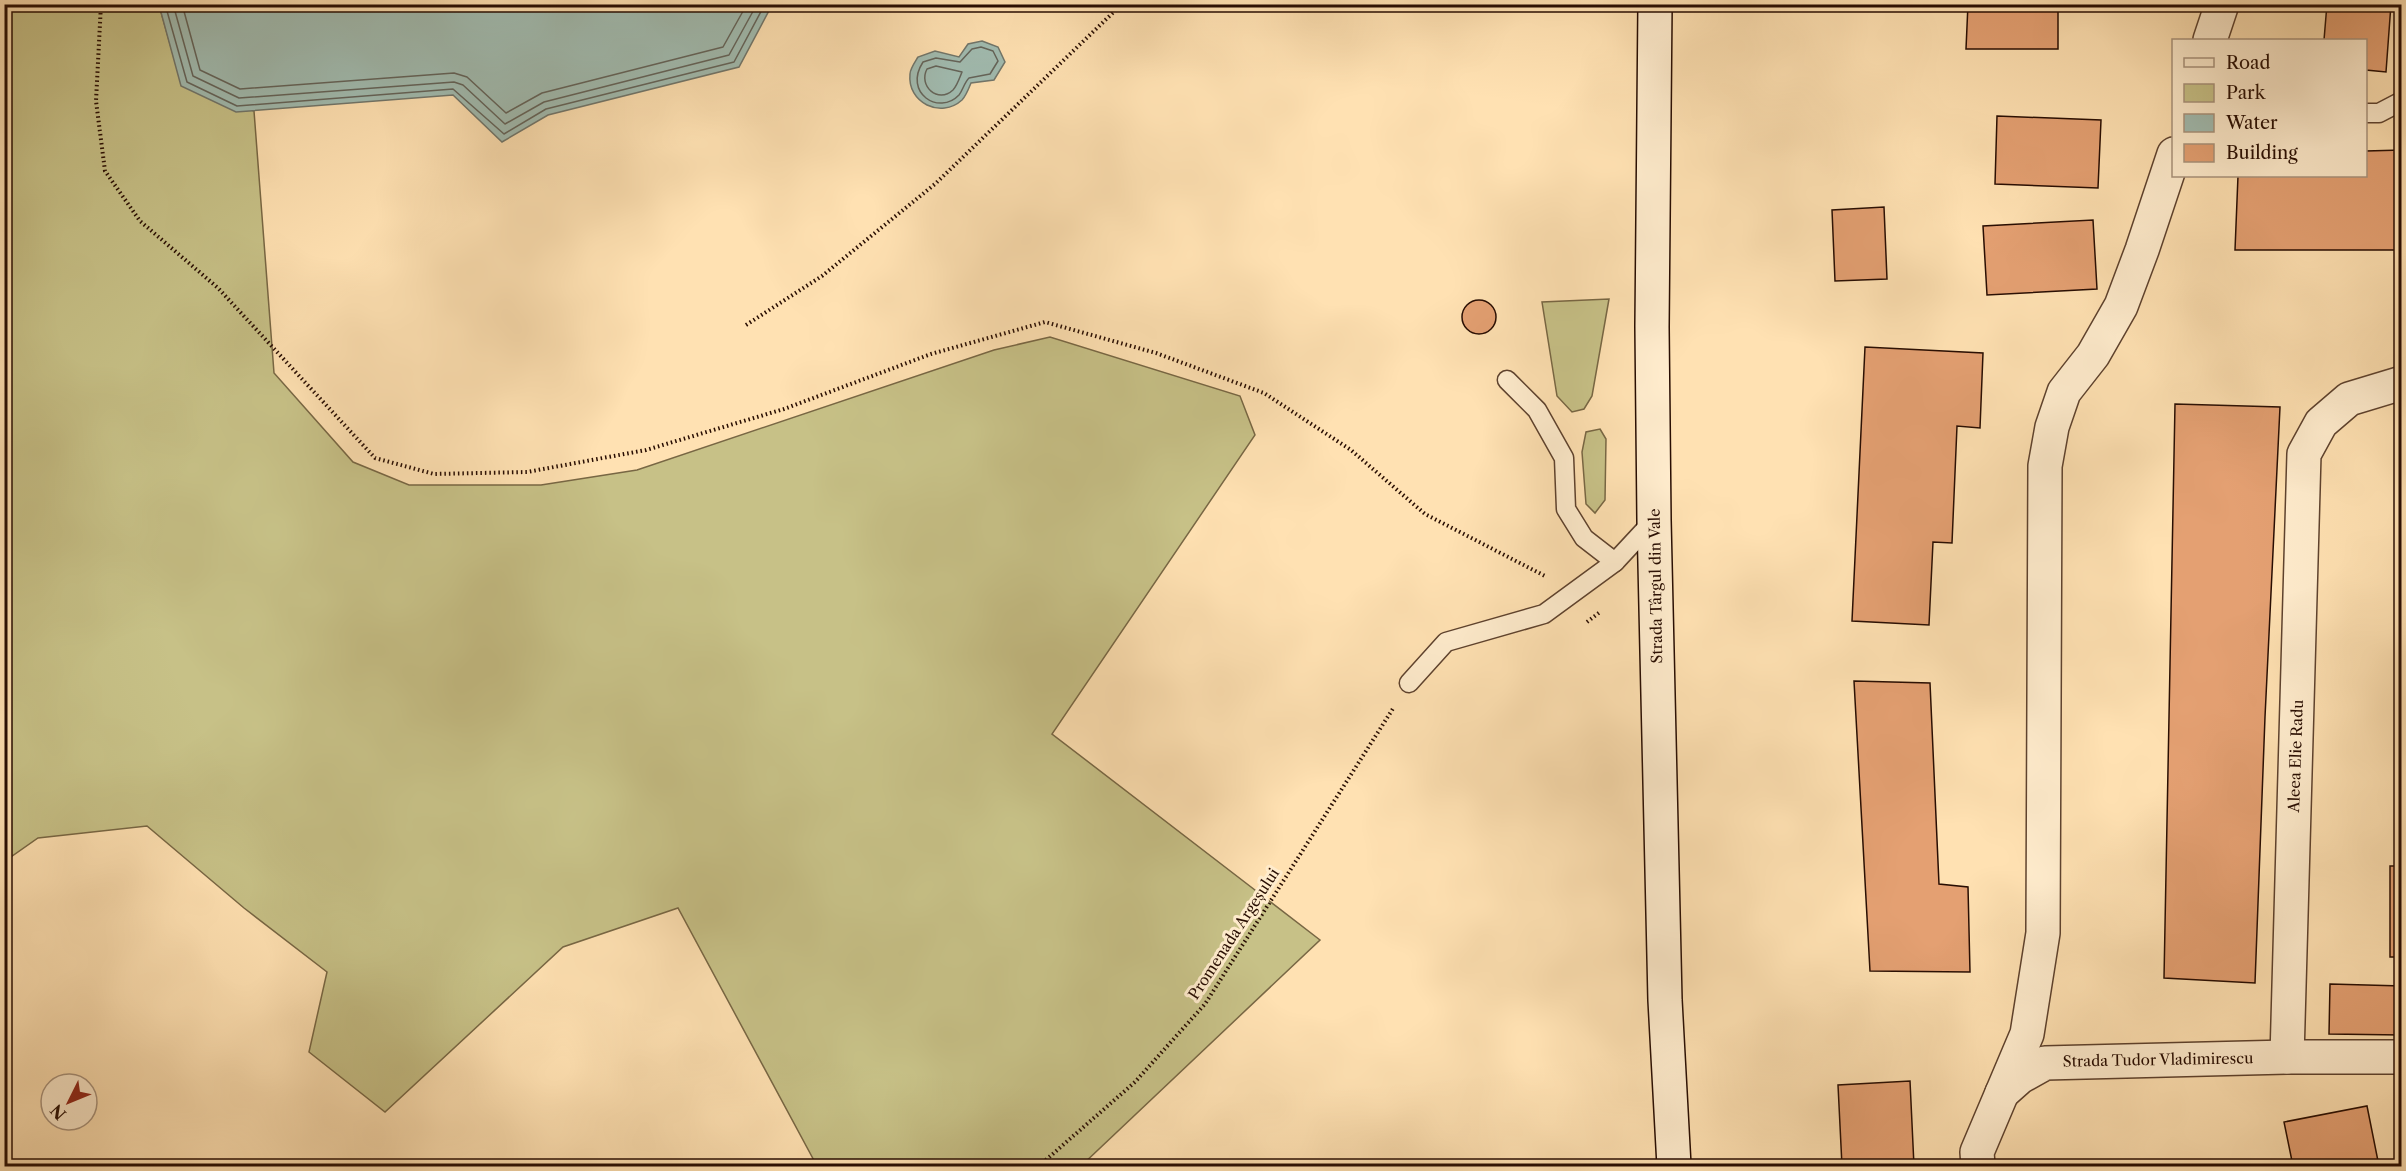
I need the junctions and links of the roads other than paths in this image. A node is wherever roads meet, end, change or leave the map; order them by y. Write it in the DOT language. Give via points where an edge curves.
graph roads {
  1 [pos="1655,4"];
  2 [pos="2222,4"];
  3 [pos="2210,39"];
  4 [pos="2402,101"];
  5 [pos="2367,113"];
  6 [pos="2172,160"];
  7 [pos="1507,380"];
  8 [pos="2402,384"];
  9 [pos="1654,520"];
  10 [pos="1614,562"];
  11 [pos="1409,683"];
  12 [pos="2287,1057"];
  13 [pos="2402,1057"];
  14 [pos="2001,1094"];
  15 [pos="1674,1167"];
  16 [pos="1978,1167"];
  1 -- 9 [label="street, Strada Târgul din Vale"];
  2 -- 3 [label="street"];
  4 -- 5 [label="lane" via="2379,113"];
  6 -- 14 [label="street" via="2121,306 2093,355 2064,392 2052,427 2045,466 2043,933 2027,1034"];
  7 -- 10 [label="lane" via="1537,410 1564,458 1566,509 1584,538"];
  8 -- 12 [label="street, Aleea Elie Radu" via="2349,399 2322,423 2304,454"];
  9 -- 10 [label="lane"];
  9 -- 15 [label="street, Strada Târgul din Vale" via="1665,1000"];
  10 -- 11 [label="lane" via="1544,614 1446,642"];
  12 -- 13 [label="street, Strada Tudor Vladimirescu"];
  12 -- 14 [label="street, Strada Tudor Vladimirescu" via="2044,1063"];
  14 -- 16 [label="street, Strada Tudor Vladimirescu" via="1977,1152"];
}
